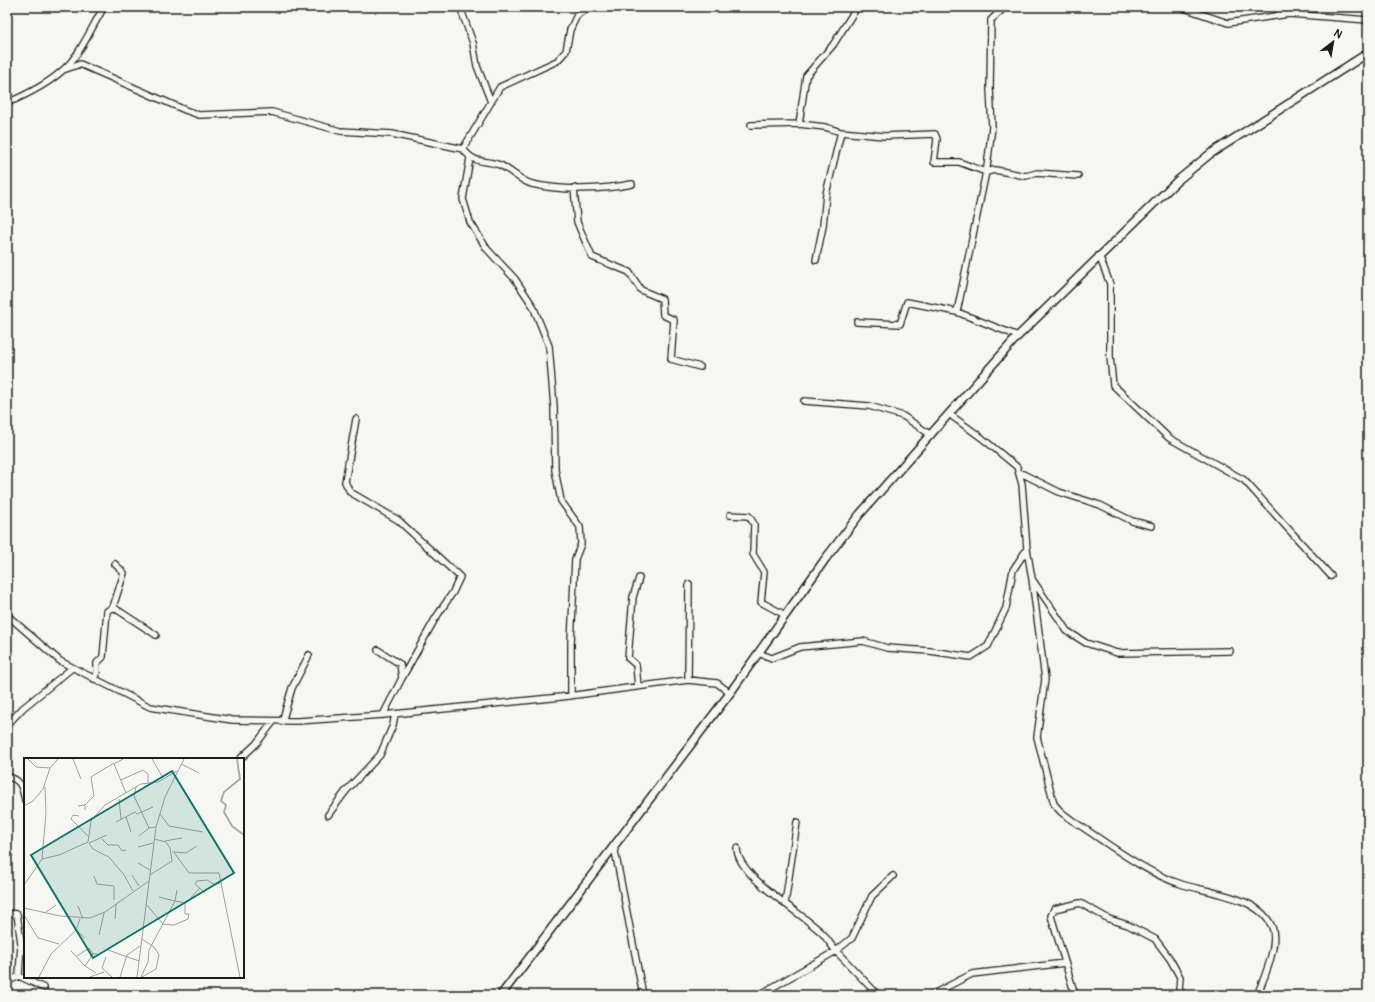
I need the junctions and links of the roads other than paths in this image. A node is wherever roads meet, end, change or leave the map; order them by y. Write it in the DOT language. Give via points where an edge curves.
graph roads {
  1 [pos="104,7"];
  2 [pos="460,7"];
  3 [pos="590,7"];
  4 [pos="857,7"];
  5 [pos="1005,7"];
  6 [pos="1181,7"];
  7 [pos="1277,7"];
  8 [pos="1281,15"];
  9 [pos="1368,20"];
  10 [pos="1368,53"];
  11 [pos="63,70"];
  12 [pos="491,102"];
  13 [pos="7,103"];
  14 [pos="799,124"];
  15 [pos="751,125"];
  16 [pos="841,132"];
  17 [pos="463,149"];
  18 [pos="470,158"];
  19 [pos="986,172"];
  20 [pos="1078,176"];
  21 [pos="632,184"];
  22 [pos="574,188"];
  23 [pos="1099,255"];
  24 [pos="816,260"];
  25 [pos="957,312"];
  26 [pos="857,322"];
  27 [pos="1018,336"];
  28 [pos="700,367"];
  29 [pos="804,401"];
  30 [pos="949,414"];
  31 [pos="356,420"];
  32 [pos="931,435"];
  33 [pos="1018,472"];
  34 [pos="730,515"];
  35 [pos="1152,526"];
  36 [pos="1027,549"];
  37 [pos="115,564"];
  38 [pos="1331,576"];
  39 [pos="639,578"];
  40 [pos="1032,578"];
  41 [pos="689,584"];
  42 [pos="113,607"];
  43 [pos="7,615"];
  44 [pos="785,615"];
  45 [pos="156,635"];
  46 [pos="378,650"];
  47 [pos="1230,652"];
  48 [pos="758,653"];
  49 [pos="309,655"];
  50 [pos="72,668"];
  51 [pos="402,678"];
  52 [pos="94,679"];
  53 [pos="688,680"];
  54 [pos="638,687"];
  55 [pos="730,692"];
  56 [pos="571,696"];
  57 [pos="395,714"];
  58 [pos="383,715"];
  59 [pos="273,722"];
  60 [pos="282,722"];
  61 [pos="7,725"];
  62 [pos="241,758"];
  63 [pos="7,777"];
  64 [pos="24,795"];
  65 [pos="328,815"];
  66 [pos="797,822"];
  67 [pos="614,846"];
  68 [pos="737,848"];
  69 [pos="894,876"];
  70 [pos="785,904"];
  71 [pos="7,913"];
  72 [pos="836,951"];
  73 [pos="1065,963"];
  74 [pos="19,976"];
  75 [pos="44,988"];
  76 [pos="7,989"];
  77 [pos="501,995"];
  78 [pos="643,995"];
  79 [pos="759,995"];
  80 [pos="878,995"];
  81 [pos="931,995"];
  82 [pos="1075,995"];
  83 [pos="1185,995"];
  84 [pos="1257,995"];
  1 -- 11 [label="street" via="74,58"];
  2 -- 12 [label="street" via="474,43 477,66"];
  3 -- 12 [label="street" via="577,15 570,30 566,51 557,61 500,87"];
  4 -- 14 [label="street" via="833,45 806,76"];
  5 -- 19 [label="street" via="991,20 992,126"];
  6 -- 8 [label="street" via="1228,23"];
  7 -- 8 [label="street"];
  8 -- 9 [label="street"];
  10 -- 23 [label="main road" via="1210,154 1177,181"];
  11 -- 13 [label="street" via="25,95"];
  11 -- 17 [label="street" via="80,64 199,115 272,112 340,132 392,134"];
  12 -- 17 [label="street"];
  14 -- 15 [label="street"];
  14 -- 16 [label="street"];
  16 -- 19 [label="street" via="884,136 935,134 937,140 934,162 959,162"];
  16 -- 24 [label="street" via="826,194"];
  17 -- 18 [label="street"];
  18 -- 22 [label="street" via="500,165 530,184"];
  18 -- 56 [label="street" via="463,199 470,222 533,306 549,346 554,407 555,470 561,501 580,527 581,544 575,559"];
  19 -- 20 [label="street" via="995,170 1026,176 1037,173"];
  19 -- 25 [label="street"];
  21 -- 22 [label="street" via="609,189"];
  22 -- 28 [label="street" via="577,222 592,257 629,272 641,290 662,299 663,315 674,320 671,359"];
  23 -- 27 [label="main road"];
  23 -- 38 [label="street" via="1110,284 1110,357 1113,385 1169,438 1244,480"];
  25 -- 26 [label="street" via="907,302 900,324"];
  25 -- 27 [label="street"];
  27 -- 30 [label="main road"];
  29 -- 32 [label="street" via="869,406 903,416"];
  30 -- 32 [label="main road"];
  30 -- 33 [label="street" via="1017,467"];
  31 -- 51 [label="street" via="345,482 350,492 398,520 460,577"];
  32 -- 44 [label="main road" via="860,514"];
  33 -- 35 [label="street" via="1059,492 1100,504 1132,521"];
  33 -- 36 [label="street" via="1022,484"];
  34 -- 44 [label="street" via="749,516 754,524 753,554 764,572 761,602"];
  36 -- 40 [label="street"];
  36 -- 48 [label="street" via="1013,570 1006,608 988,646 971,657 887,648 863,641 800,647 772,658"];
  37 -- 42 [label="street" via="124,573"];
  39 -- 54 [label="street" via="633,597 628,658 636,665"];
  40 -- 47 [label="street" via="1067,631 1086,643 1117,653"];
  40 -- 84 [label="street" via="1045,679 1037,737 1054,804 1073,821 1156,874 1182,885 1222,894 1264,915 1274,934 1272,952"];
  41 -- 53 [label="street"];
  42 -- 45 [label="street"];
  42 -- 52 [label="street" via="107,611 102,657 97,663"];
  43 -- 50 [label="street" via="60,661"];
  44 -- 48 [label="main road"];
  46 -- 51 [label="street" via="400,664"];
  48 -- 55 [label="main road"];
  49 -- 60 [label="street" via="292,688"];
  50 -- 52 [label="street"];
  50 -- 61 [label="street" via="23,708"];
  51 -- 58 [label="street"];
  52 -- 59 [label="street" via="150,707 232,720"];
  53 -- 54 [label="street"];
  53 -- 55 [label="street" via="717,683"];
  54 -- 56 [label="street"];
  55 -- 67 [label="main road"];
  56 -- 57 [label="street"];
  57 -- 58 [label="street"];
  57 -- 65 [label="street" via="380,755 346,791"];
  58 -- 60 [label="street"];
  59 -- 60 [label="street"];
  59 -- 62 [label="street"];
  63 -- 64 [label="street" via="14,778 22,784"];
  66 -- 70 [label="street"];
  67 -- 77 [label="main road"];
  67 -- 78 [label="street"];
  68 -- 70 [label="street" via="737,856 743,865"];
  69 -- 72 [label="street" via="872,896 852,938"];
  70 -- 72 [label="street" via="822,934"];
  71 -- 74 [label="street" via="17,914 21,943"];
  72 -- 79 [label="street"];
  72 -- 80 [label="street"];
  73 -- 81 [label="street" via="972,974"];
  73 -- 82 [label="street"];
  73 -- 83 [label="street" via="1050,916 1054,909 1080,903 1154,939 1170,959 1180,978 1178,990"];
  74 -- 75 [label="street"];
  74 -- 76 [label="street" via="9,981"];
}
